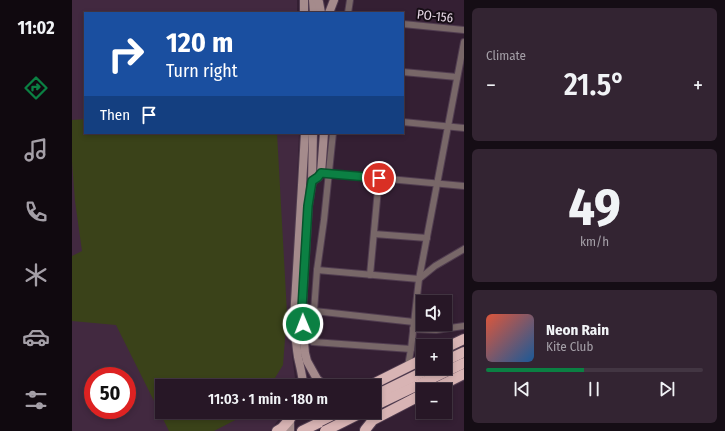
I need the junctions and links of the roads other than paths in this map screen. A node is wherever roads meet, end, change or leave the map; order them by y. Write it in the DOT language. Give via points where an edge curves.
graph roads {
  1 [pos="304,0"];
  2 [pos="313,0"];
  3 [pos="317,0"];
  4 [pos="334,0"];
  5 [pos="350,0"];
  6 [pos="304,12"];
  7 [pos="314,12"];
  8 [pos="322,12"];
  9 [pos="329,12"];
  10 [pos="348,12"];
  11 [pos="404,24"];
  12 [pos="464,30"];
  13 [pos="464,42"];
  14 [pos="404,72"];
  15 [pos="460,76"];
  16 [pos="404,122"];
  17 [pos="448,126"];
  18 [pos="464,128"];
  19 [pos="304,134"];
  20 [pos="314,134"];
  21 [pos="324,134"];
  22 [pos="333,134"];
  23 [pos="325,173"];
  24 [pos="379,178"];
  25 [pos="312,181"];
  26 [pos="437,184"];
  27 [pos="464,186"];
  28 [pos="374,234"];
  29 [pos="427,238"];
  30 [pos="464,249"];
  31 [pos="318,270"];
  32 [pos="370,275"];
  33 [pos="419,279"];
  34 [pos="302,311"];
  35 [pos="314,311"];
  36 [pos="414,322"];
  37 [pos="464,326"];
  38 [pos="414,329"];
  39 [pos="464,339"];
  40 [pos="313,342"];
  41 [pos="452,345"];
  42 [pos="411,350"];
  43 [pos="464,352"];
  44 [pos="452,358"];
  45 [pos="416,362"];
  46 [pos="464,363"];
  47 [pos="408,366"];
  48 [pos="452,366"];
  49 [pos="464,374"];
  50 [pos="423,375"];
  51 [pos="425,375"];
  52 [pos="302,379"];
  53 [pos="317,379"];
  54 [pos="381,380"];
  55 [pos="446,383"];
  56 [pos="381,393"];
  57 [pos="416,398"];
  58 [pos="381,402"];
  59 [pos="289,419"];
  60 [pos="291,419"];
  61 [pos="327,419"];
  62 [pos="348,419"];
  63 [pos="364,419"];
  64 [pos="278,431"];
  65 [pos="290,431"];
  66 [pos="302,431"];
  67 [pos="324,431"];
  68 [pos="365,431"];
  1 -- 6 [label="main road"];
  2 -- 7 [label="main road"];
  3 -- 8 [label="main road"];
  4 -- 9 [label="main road"];
  5 -- 10 [label="street"];
  11 -- 12 [label="street, PO-156"];
  13 -- 15 [label="street"];
  14 -- 15 [label="street"];
  15 -- 17 [label="street"];
  16 -- 17 [label="street"];
  17 -- 18 [label="street"];
  17 -- 26 [label="street"];
  19 -- 52 [label="main road" via="294,319"];
  20 -- 25 [label="main road"];
  21 -- 23 [label="main road"];
  22 -- 23 [label="street"];
  23 -- 24 [label="street"];
  23 -- 25 [label="main road"];
  23 -- 31 [label="street" via="324,220"];
  24 -- 26 [label="street"];
  24 -- 28 [label="street"];
  25 -- 34 [label="main road" via="308,206"];
  26 -- 27 [label="street"];
  26 -- 29 [label="street"];
  28 -- 29 [label="street"];
  28 -- 32 [label="street"];
  29 -- 33 [label="street"];
  30 -- 33 [label="street"];
  31 -- 32 [label="street"];
  31 -- 35 [label="street"];
  32 -- 33 [label="street"];
  33 -- 36 [label="street"];
  34 -- 35 [label="street"];
  34 -- 53 [label="main road" via="307,361"];
  35 -- 36 [label="street"];
  36 -- 38 [label="street"];
  37 -- 38 [label="street" via="436,330"];
  38 -- 42 [label="street"];
  39 -- 41 [label="highway"];
  40 -- 42 [label="street"];
  42 -- 47 [label="street"];
  43 -- 44 [label="highway"];
  45 -- 47 [label="highway"];
  46 -- 48 [label="highway"];
  47 -- 54 [label="highway"];
  49 -- 55 [label="highway"];
  50 -- 56 [label="highway"];
  51 -- 58 [label="highway"];
  57 -- 68 [label="highway" via="373,420"];
  59 -- 64 [label="highway"];
  60 -- 65 [label="main road"];
  61 -- 66 [label="highway"];
  62 -- 67 [label="highway, bridge"];
  63 -- 68 [label="main road"];
}
